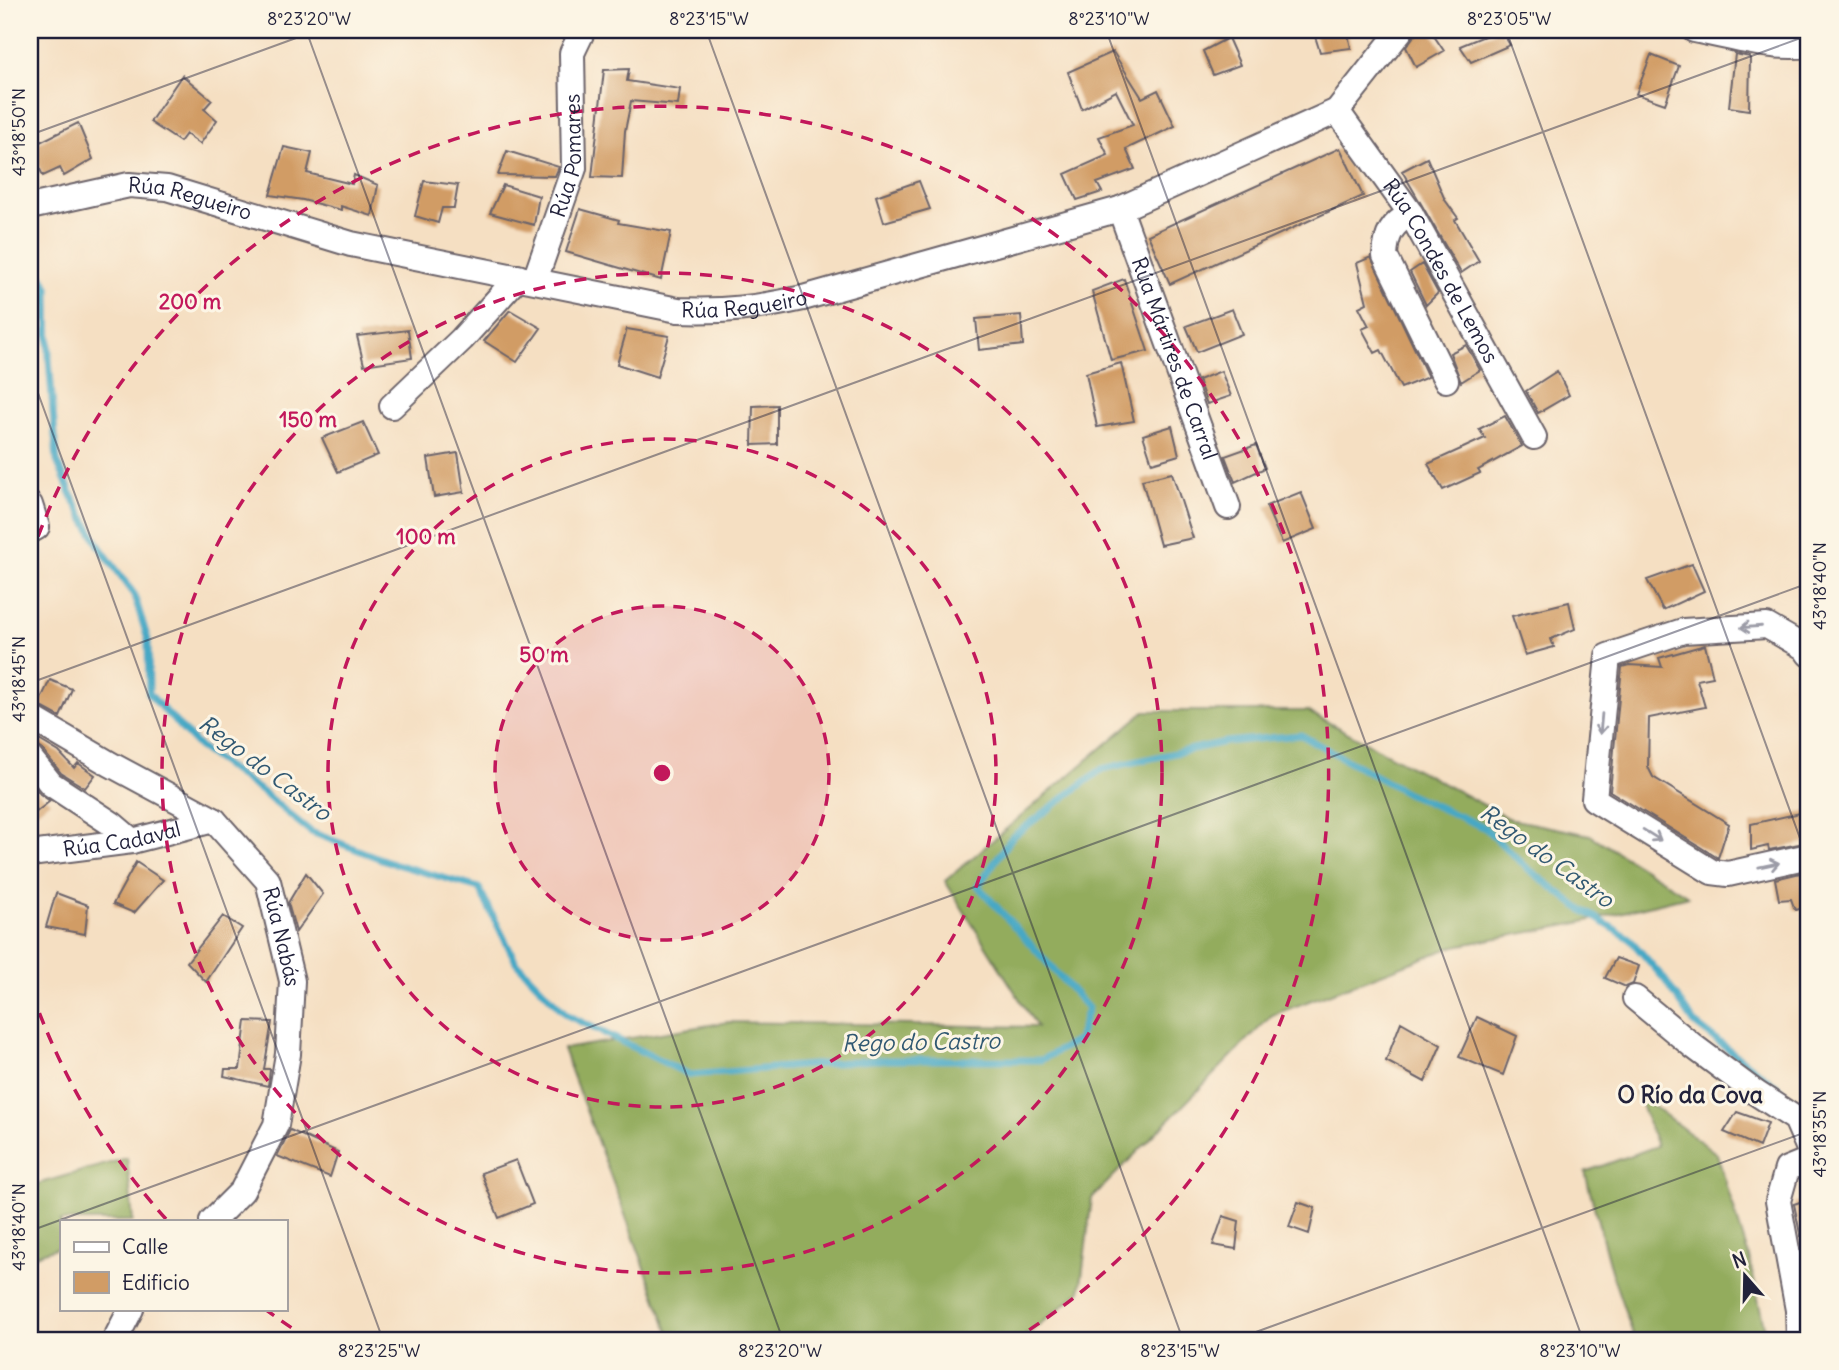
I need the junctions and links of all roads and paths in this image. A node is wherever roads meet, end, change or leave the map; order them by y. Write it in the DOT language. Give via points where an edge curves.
graph roads {
  1 [pos="583,30"];
  2 [pos="1401,30"];
  3 [pos="1694,30"];
  4 [pos="1809,45"];
  5 [pos="1337,111"];
  6 [pos="30,207"];
  7 [pos="1120,209"];
  8 [pos="1412,214"];
  9 [pos="527,279"];
  10 [pos="1446,380"];
  11 [pos="393,406"];
  12 [pos="1534,438"];
  13 [pos="30,505"];
  14 [pos="1228,507"];
  15 [pos="30,531"];
  16 [pos="1809,654"];
  17 [pos="30,717"];
  18 [pos="30,758"];
  19 [pos="214,820"];
  20 [pos="132,841"];
  21 [pos="30,854"];
  22 [pos="1809,856"];
  23 [pos="1634,998"];
  24 [pos="1809,1149"];
  25 [pos="1809,1160"];
  26 [pos="213,1220"];
  27 [pos="130,1310"];
  28 [pos="115,1340"];
  29 [pos="1799,1340"];
  1 -- 9 [label="street, Rúa Pomares" via="572,53 574,168"];
  2 -- 5 [label="street, Rúa Regueiro"];
  3 -- 4 [label="street" via="1762,43"];
  5 -- 7 [label="street, Rúa Regueiro"];
  5 -- 8 [label="street, Rúa Condes de Lemos"];
  6 -- 9 [label="street, Rúa Regueiro" via="129,185 167,188 351,244"];
  7 -- 9 [label="street, Rúa Regueiro" via="803,298 720,312 678,310"];
  7 -- 14 [label="street, Rúa Mártires de Carral"];
  8 -- 10 [label="street" via="1397,220 1385,256"];
  8 -- 12 [label="street, Rúa Condes de Lemos"];
  9 -- 11 [label="street"];
  13 -- 15 [label="street" via="37,527"];
  16 -- 22 [label="street, one-way" via="1767,626 1683,631 1608,656 1594,799 1712,872 1728,874"];
  17 -- 19 [label="street, Rúa Nabás"];
  18 -- 20 [label="street" via="51,784"];
  19 -- 20 [label="street, Rúa Cadaval"];
  19 -- 26 [label="street, Rúa Nabás" via="268,881 292,981 288,1054 275,1125 242,1191"];
  20 -- 21 [label="street, Rúa Cadaval"];
  23 -- 24 [label="street" via="1692,1046 1796,1119"];
  25 -- 29 [label="street" via="1787,1169 1778,1201"];
  27 -- 28 [label="street"];
}
